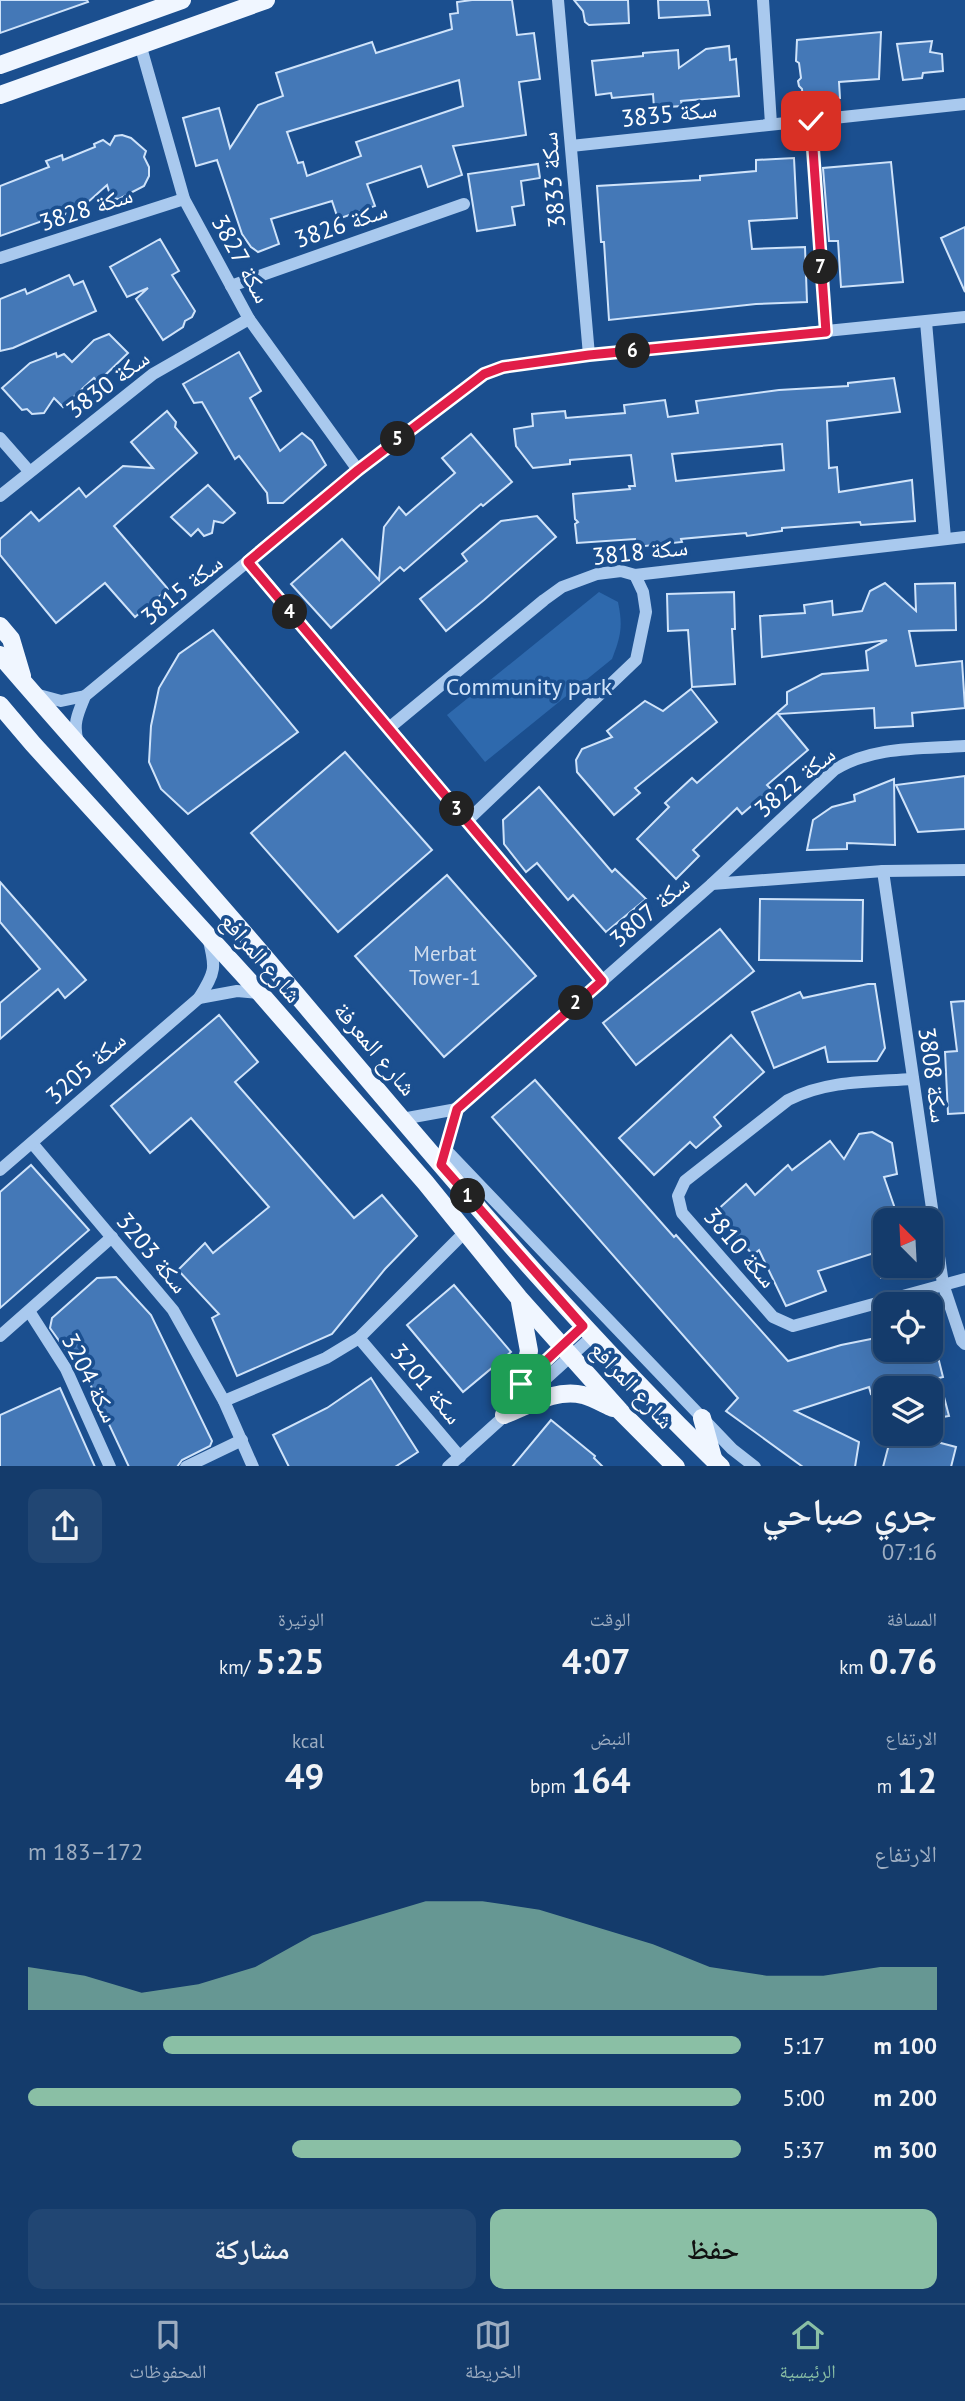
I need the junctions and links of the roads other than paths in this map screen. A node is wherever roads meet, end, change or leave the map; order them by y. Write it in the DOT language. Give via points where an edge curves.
graph roads {
  1 [pos="182,0"];
  2 [pos="266,0"];
  3 [pos="558,0"];
  4 [pos="763,0"];
  5 [pos="140,44"];
  6 [pos="0,65"];
  7 [pos="0,95"];
  8 [pos="965,104"];
  9 [pos="811,121"];
  10 [pos="771,124"];
  11 [pos="571,146"];
  12 [pos="184,199"];
  13 [pos="464,204"];
  14 [pos="0,258"];
  15 [pos="231,286"];
  16 [pos="965,317"];
  17 [pos="249,319"];
  18 [pos="926,322"];
  19 [pos="826,332"];
  20 [pos="589,355"];
  21 [pos="0,438"];
  22 [pos="358,470"];
  23 [pos="29,471"];
  24 [pos="0,496"];
  25 [pos="965,537"];
  26 [pos="945,538"];
  27 [pos="248,562"];
  28 [pos="635,575"];
  29 [pos="0,626"];
  30 [pos="0,655"];
  31 [pos="28,688"];
  32 [pos="85,696"];
  33 [pos="0,705"];
  34 [pos="389,728"];
  35 [pos="965,746"];
  36 [pos="83,751"];
  37 [pos="467,821"];
  38 [pos="965,870"];
  39 [pos="883,871"];
  40 [pos="712,884"];
  41 [pos="208,934"];
  42 [pos="602,981"];
  43 [pos="260,993"];
  44 [pos="199,998"];
  45 [pos="913,1079"];
  46 [pos="457,1109"];
  47 [pos="402,1119"];
  48 [pos="32,1143"];
  49 [pos="443,1157"];
  50 [pos="0,1170"];
  51 [pos="466,1232"];
  52 [pos="112,1237"];
  53 [pos="965,1279"];
  54 [pos="943,1284"];
  55 [pos="519,1298"];
  56 [pos="29,1311"];
  57 [pos="588,1331"];
  58 [pos="0,1336"];
  59 [pos="359,1338"];
  60 [pos="965,1344"];
  61 [pos="566,1351"];
  62 [pos="521,1384"];
  63 [pos="224,1401"];
  64 [pos="620,1410"];
  65 [pos="504,1415"];
  66 [pos="702,1418"];
  67 [pos="242,1440"];
  68 [pos="460,1457"];
  69 [pos="717,1462"];
  70 [pos="110,1466"];
  71 [pos="186,1466"];
  72 [pos="253,1466"];
  73 [pos="448,1466"];
  74 [pos="676,1466"];
  75 [pos="755,1466"];
  1 -- 6 [label="main road"];
  2 -- 5 [label="main road"];
  3 -- 11 [label="street, سكة 3833"];
  4 -- 10 [label="street"];
  5 -- 7 [label="main road"];
  5 -- 12 [label="street, سكة 3827"];
  8 -- 9 [label="street, سكة 3835"];
  9 -- 10 [label="street, سكة 3835"];
  9 -- 19 [label="street"];
  10 -- 11 [label="street, سكة 3835"];
  11 -- 20 [label="street, سكة 3833"];
  12 -- 14 [label="street, سكة 3828"];
  12 -- 15 [label="street, سكة 3827"];
  13 -- 15 [label="street, سكة 3826"];
  15 -- 17 [label="street, سكة 3827"];
  16 -- 18 [label="street, سكة 3815"];
  17 -- 22 [label="street, سكة 3827"];
  17 -- 23 [label="street, سكة 3830" via="153,374"];
  18 -- 19 [label="street, سكة 3815"];
  18 -- 26 [label="street"];
  19 -- 20 [label="street, سكة 3815"];
  20 -- 22 [label="street, سكة 3815" via="503,367 484,374"];
  21 -- 23 [label="street"];
  22 -- 27 [label="street, سكة 3815"];
  23 -- 24 [label="street, سكة 3830"];
  25 -- 26 [label="street, سكة 3818"];
  26 -- 28 [label="street, سكة 3818"];
  27 -- 32 [label="street, سكة 3815"];
  27 -- 34 [label="street"];
  28 -- 34 [label="street, سكة 3818" via="621,571 597,574 562,587"];
  28 -- 37 [label="street" via="646,611 636,660"];
  29 -- 31 [label="main road" via="11,639"];
  30 -- 31 [label="main road, شارع المعرفة"];
  31 -- 32 [label="street" via="61,701"];
  31 -- 36 [label="main road, شارع المعرفة"];
  32 -- 36 [label="street" via="75,732"];
  33 -- 41 [label="main road, شارع المرافع"];
  34 -- 37 [label="street"];
  35 -- 40 [label="street, سكة 3822" via="873,753 849,760"];
  36 -- 47 [label="main road, شارع المعرفة"];
  37 -- 42 [label="street"];
  38 -- 39 [label="street, سكة 3807"];
  39 -- 40 [label="street, سكة 3807"];
  39 -- 45 [label="street, سكة 3808"];
  40 -- 42 [label="street, سكة 3807"];
  41 -- 43 [label="main road, شارع المرافع"];
  41 -- 44 [label="street, سكة 3205" via="215,965"];
  42 -- 46 [label="street, سكة 3807"];
  43 -- 44 [label="street" via="237,991"];
  43 -- 51 [label="main road, شارع المرافع"];
  44 -- 48 [label="street, سكة 3205"];
  45 -- 54 [label="street, سكة 3808"];
  45 -- 54 [label="street, سكة 3810" via="826,1085 788,1100 685,1181 678,1196 682,1213 773,1317 793,1326"];
  46 -- 47 [label="street"];
  46 -- 49 [label="street"];
  47 -- 49 [label="main road, شارع المعرفة"];
  48 -- 50 [label="street, سكة 3205"];
  48 -- 52 [label="street, سكة 3203"];
  49 -- 57 [label="main road, شارع المعرفة"];
  49 -- 66 [label="street"];
  51 -- 55 [label="main road, شارع المرافع"];
  51 -- 59 [label="street, سكة 3201"];
  52 -- 56 [label="street"];
  52 -- 63 [label="street, سكة 3203" via="173,1310"];
  53 -- 54 [label="street, سكة 3810"];
  54 -- 60 [label="street, سكة 3808"];
  55 -- 61 [label="main road, شارع المرافع"];
  55 -- 62 [label="main road" via="529,1351"];
  56 -- 58 [label="street"];
  56 -- 70 [label="street, سكة 3204" via="66,1369"];
  57 -- 61 [label="street"];
  57 -- 69 [label="main road, شارع المعرفة"];
  59 -- 63 [label="street, سكة 3201" via="326,1358"];
  59 -- 68 [label="street, سكة 3201"];
  61 -- 62 [label="street"];
  61 -- 64 [label="main road, شارع المرافع"];
  61 -- 65 [label="street"];
  62 -- 65 [label="street"];
  63 -- 67 [label="street, سكة 3203"];
  64 -- 65 [label="main road" via="572,1394 549,1397"];
  64 -- 74 [label="main road, شارع المرافع"];
  65 -- 68 [label="street"];
  66 -- 69 [label="main road"];
  66 -- 75 [label="street"];
  67 -- 71 [label="street"];
  67 -- 72 [label="street, سكة 3203"];
  68 -- 73 [label="street"];
}
